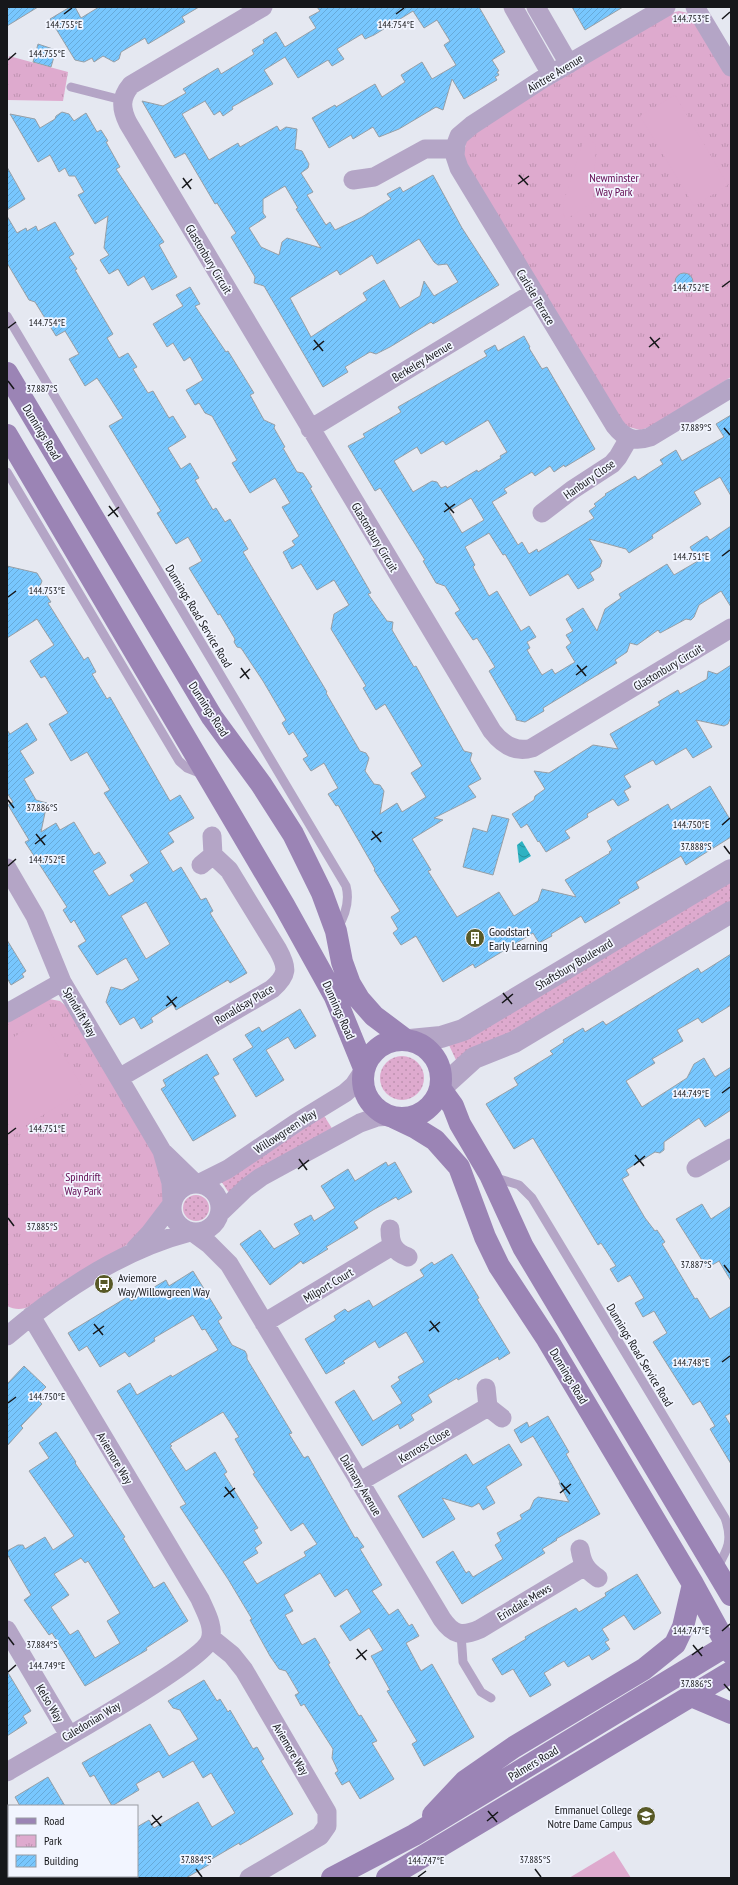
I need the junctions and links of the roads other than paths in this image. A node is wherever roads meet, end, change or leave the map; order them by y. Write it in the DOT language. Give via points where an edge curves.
graph roads {
  1 [pos="263,7"];
  2 [pos="513,7"];
  3 [pos="536,7"];
  4 [pos="666,7"];
  5 [pos="695,7"];
  6 [pos="569,64"];
  7 [pos="731,67"];
  8 [pos="550,74"];
  9 [pos="70,87"];
  10 [pos="122,100"];
  11 [pos="455,149"];
  12 [pos="353,180"];
  13 [pos="533,293"];
  14 [pos="7,316"];
  15 [pos="7,373"];
  16 [pos="731,388"];
  17 [pos="310,429"];
  18 [pos="7,435"];
  19 [pos="628,438"];
  20 [pos="7,472"];
  21 [pos="542,513"];
  22 [pos="731,628"];
  23 [pos="210,778"];
  24 [pos="212,836"];
  25 [pos="7,868"];
  26 [pos="731,870"];
  27 [pos="731,912"];
  28 [pos="336,931"];
  29 [pos="62,982"];
  30 [pos="7,1013"];
  31 [pos="408,1040"];
  32 [pos="364,1069"];
  33 [pos="119,1078"];
  34 [pos="441,1088"];
  35 [pos="391,1117"];
  36 [pos="731,1148"];
  37 [pos="162,1151"];
  38 [pos="696,1168"];
  39 [pos="490,1175"];
  40 [pos="197,1184"];
  41 [pos="172,1203"];
  42 [pos="219,1216"];
  43 [pos="192,1232"];
  44 [pos="129,1254"];
  45 [pos="408,1257"];
  46 [pos="229,1264"];
  47 [pos="31,1316"];
  48 [pos="264,1323"];
  49 [pos="10,1328"];
  50 [pos="492,1404"];
  51 [pos="359,1482"];
  52 [pos="588,1564"];
  53 [pos="716,1570"];
  54 [pos="693,1584"];
  55 [pos="731,1595"];
  56 [pos="7,1630"];
  57 [pos="461,1634"];
  58 [pos="215,1641"];
  59 [pos="730,1647"];
  60 [pos="731,1672"];
  61 [pos="691,1696"];
  62 [pos="491,1698"];
  63 [pos="731,1713"];
  64 [pos="69,1735"];
  65 [pos="7,1772"];
  66 [pos="414,1835"];
  67 [pos="249,1878"];
  68 [pos="332,1878"];
  69 [pos="387,1878"];
  1 -- 10 [label="street" via="138,80 127,90"];
  2 -- 8 [label="street"];
  3 -- 6 [label="street"];
  4 -- 6 [label="street, Aintree Avenue"];
  5 -- 7 [label="street"];
  6 -- 8 [label="street, Aintree Avenue"];
  8 -- 11 [label="street, Aintree Avenue" via="472,125 457,140"];
  9 -- 10 [label="lane"];
  10 -- 17 [label="street, Glastonbury Circuit" via="123,113 128,123"];
  11 -- 12 [label="street" via="425,149 374,177"];
  11 -- 13 [label="street, Carlisle Terrace" via="459,168"];
  13 -- 17 [label="street, Berkeley Avenue"];
  13 -- 19 [label="street, Carlisle Terrace" via="615,426"];
  14 -- 28 [label="lane, Dunnings Road Service Road" via="346,886 348,902"];
  15 -- 28 [label="main road, Dunnings Road" via="212,716 262,784 293,834 322,893"];
  16 -- 19 [label="street" via="650,437 640,440"];
  17 -- 22 [label="street, Glastonbury Circuit" via="478,709 505,745 520,750 532,748"];
  18 -- 23 [label="main road, Dunnings Road"];
  19 -- 21 [label="street, Hanbury Close" via="612,464"];
  20 -- 23 [label="lane" via="179,761 187,768"];
  23 -- 32 [label="main road, Dunnings Road" via="331,990"];
  24 -- 33 [label="street, Ronaldsay Place" via="207,860 229,870 278,950 285,972 272,988"];
  25 -- 29 [label="street, Spindrift Way" via="35,916"];
  26 -- 31 [label="street, Shaftsbury Boulevard" via="463,1030 441,1037"];
  27 -- 34 [label="street" via="514,1042 474,1058"];
  28 -- 31 [label="main road, Dunnings Road" via="342,962 359,999 374,1016"];
  29 -- 30 [label="street"];
  29 -- 33 [label="street, Spindrift Way"];
  31 -- 32 [label="main road" via="392,1041 382,1045 369,1058"];
  31 -- 34 [label="main road" via="426,1048 435,1058 441,1070"];
  32 -- 35 [label="main road" via="363,1084 368,1098 374,1107"];
  32 -- 40 [label="street, Willowgreen Way" via="354,1085 345,1093 228,1169"];
  33 -- 37 [label="street, Spindrift Way"];
  34 -- 35 [label="main road" via="433,1104 423,1113 406,1118"];
  34 -- 39 [label="main road"];
  35 -- 42 [label="street" via="377,1117 360,1123 261,1176"];
  35 -- 54 [label="main road, Dunnings Road" via="435,1140 459,1167 485,1237 499,1266 547,1339"];
  36 -- 38 [label="street"];
  37 -- 40 [label="street, Spindrift Way"];
  37 -- 41 [label="street, Spindrift Way" via="171,1183"];
  39 -- 53 [label="main road" via="524,1247"];
  39 -- 53 [label="lane, Dunnings Road Service Road" via="519,1185 532,1198 725,1518 729,1540"];
  40 -- 41 [label="street" via="178,1191"];
  40 -- 42 [label="street" via="209,1188 217,1196"];
  41 -- 43 [label="street" via="174,1220"];
  41 -- 44 [label="street" via="150,1233"];
  42 -- 43 [label="street" via="205,1231"];
  42 -- 46 [label="street, Dalmany Avenue"];
  43 -- 44 [label="street"];
  43 -- 46 [label="street, Dalmany Avenue" via="209,1244"];
  44 -- 47 [label="street"];
  45 -- 48 [label="street, Milport Court" via="397,1252 391,1238"];
  46 -- 48 [label="street, Dalmany Avenue"];
  47 -- 49 [label="street"];
  47 -- 58 [label="street, Aviemore Way" via="200,1599"];
  48 -- 51 [label="street, Dalmany Avenue"];
  50 -- 51 [label="street, Kenross Close"];
  51 -- 57 [label="street, Dalmany Avenue" via="442,1619 451,1630"];
  52 -- 57 [label="street, Erindale Mews" via="480,1629 469,1634"];
  53 -- 55 [label="main road"];
  54 -- 59 [label="main road, Dunnings Road"];
  54 -- 66 [label="main road" via="683,1627 675,1644 644,1669 514,1747 465,1780"];
  56 -- 64 [label="street, Kelso Way"];
  57 -- 62 [label="lane" via="463,1662 481,1692"];
  58 -- 64 [label="street, Caledonian Way" via="211,1653 204,1658 175,1671"];
  58 -- 67 [label="street, Aviemore Way" via="232,1655 244,1670 327,1812 327,1826 320,1836"];
  59 -- 66 [label="main road, Palmers Road"];
  60 -- 61 [label="main road, Palmers Road"];
  61 -- 63 [label="main road"];
  61 -- 69 [label="main road, Palmers Road"];
  64 -- 65 [label="street, Caledonian Way"];
  66 -- 68 [label="main road, Palmers Road"];
}
